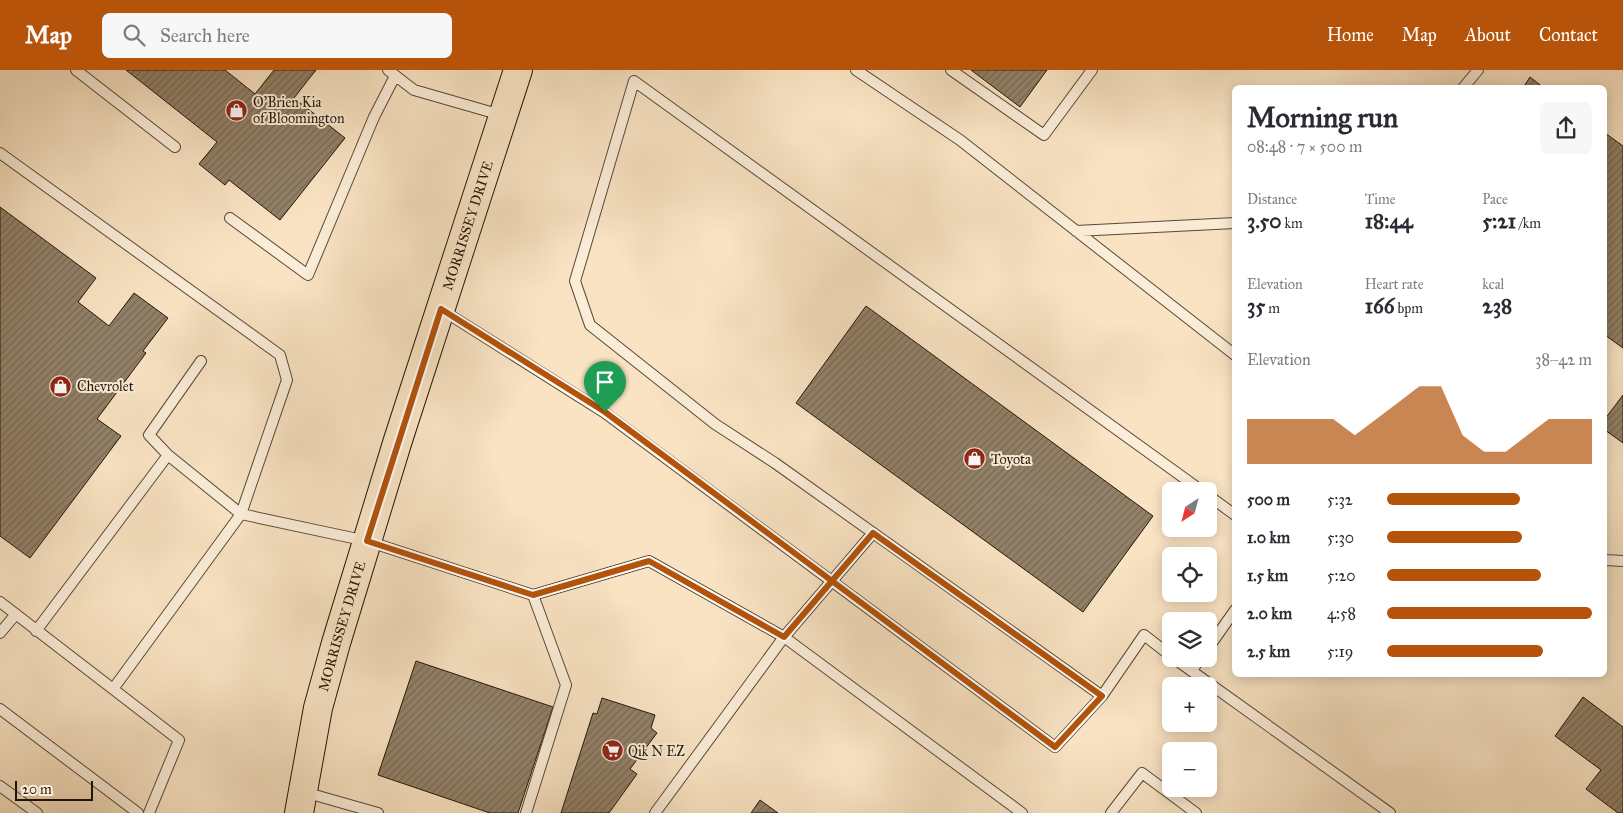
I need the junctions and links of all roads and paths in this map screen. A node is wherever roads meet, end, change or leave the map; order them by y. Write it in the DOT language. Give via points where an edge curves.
graph roads {
  1 [pos="76,70"];
  2 [pos="518,70"];
  3 [pos="856,70"];
  4 [pos="951,70"];
  5 [pos="1092,70"];
  6 [pos="1478,70"];
  7 [pos="391,73"];
  8 [pos="1466,85"];
  9 [pos="503,116"];
  10 [pos="176,147"];
  11 [pos="0,153"];
  12 [pos="230,218"];
  13 [pos="1232,223"];
  14 [pos="1076,231"];
  15 [pos="441,309"];
  16 [pos="1232,353"];
  17 [pos="201,361"];
  18 [pos="168,455"];
  19 [pos="1190,482"];
  20 [pos="1218,503"];
  21 [pos="1232,513"];
  22 [pos="241,514"];
  23 [pos="873,533"];
  24 [pos="367,541"];
  25 [pos="1607,560"];
  26 [pos="1623,561"];
  27 [pos="832,581"];
  28 [pos="533,595"];
  29 [pos="0,602"];
  30 [pos="16,614"];
  31 [pos="1232,614"];
  32 [pos="36,631"];
  33 [pos="0,633"];
  34 [pos="1217,636"];
  35 [pos="784,637"];
  36 [pos="1162,649"];
  37 [pos="1187,667"];
  38 [pos="1194,667"];
  39 [pos="1192,670"];
  40 [pos="113,689"];
  41 [pos="1102,696"];
  42 [pos="0,709"];
  43 [pos="0,786"];
  44 [pos="300,802"];
  45 [pos="37,813"];
  46 [pos="138,813"];
  47 [pos="149,813"];
  48 [pos="378,813"];
  49 [pos="526,813"];
  50 [pos="655,813"];
  51 [pos="1022,813"];
  52 [pos="1112,813"];
  53 [pos="1196,813"];
  54 [pos="1390,813"];
  1 -- 10 [label="lane"];
  2 -- 9 [label="main road, MORRISSEY DRIVE"];
  3 -- 14 [label="lane" via="960,140"];
  4 -- 5 [label="lane" via="1044,134"];
  6 -- 8 [label="lane"];
  7 -- 9 [label="lane" via="414,90"];
  7 -- 12 [label="lane" via="308,274"];
  9 -- 15 [label="main road, MORRISSEY DRIVE"];
  11 -- 22 [label="lane" via="280,355 287,380"];
  13 -- 14 [label="lane"];
  14 -- 16 [label="lane"];
  15 -- 24 [label="main road, MORRISSEY DRIVE"];
  15 -- 27 [label="lane" via="605,412"];
  17 -- 18 [label="lane" via="149,435"];
  18 -- 22 [label="lane"];
  18 -- 32 [label="lane"];
  19 -- 23 [label="lane" via="634,81 575,281 590,325 714,424"];
  20 -- 21 [label="lane"];
  22 -- 24 [label="lane"];
  22 -- 40 [label="lane"];
  23 -- 27 [label="lane"];
  23 -- 41 [label="lane"];
  24 -- 28 [label="lane"];
  24 -- 44 [label="main road, MORRISSEY DRIVE" via="318,708"];
  25 -- 26 [label="lane"];
  27 -- 35 [label="lane"];
  27 -- 41 [label="lane" via="1055,747"];
  28 -- 35 [label="lane" via="649,561"];
  28 -- 49 [label="lane" via="566,685"];
  29 -- 30 [label="lane"];
  30 -- 32 [label="lane"];
  30 -- 33 [label="lane"];
  31 -- 34 [label="lane"];
  32 -- 40 [label="lane"];
  35 -- 50 [label="lane"];
  35 -- 51 [label="lane"];
  36 -- 41 [label="lane" via="1144,635"];
  37 -- 39 [label="lane"];
  38 -- 39 [label="lane"];
  39 -- 54 [label="lane"];
  40 -- 47 [label="lane" via="179,740"];
  42 -- 46 [label="lane"];
  43 -- 45 [label="lane"];
  44 -- 48 [label="lane"];
  52 -- 53 [label="lane" via="1142,773"];
}
